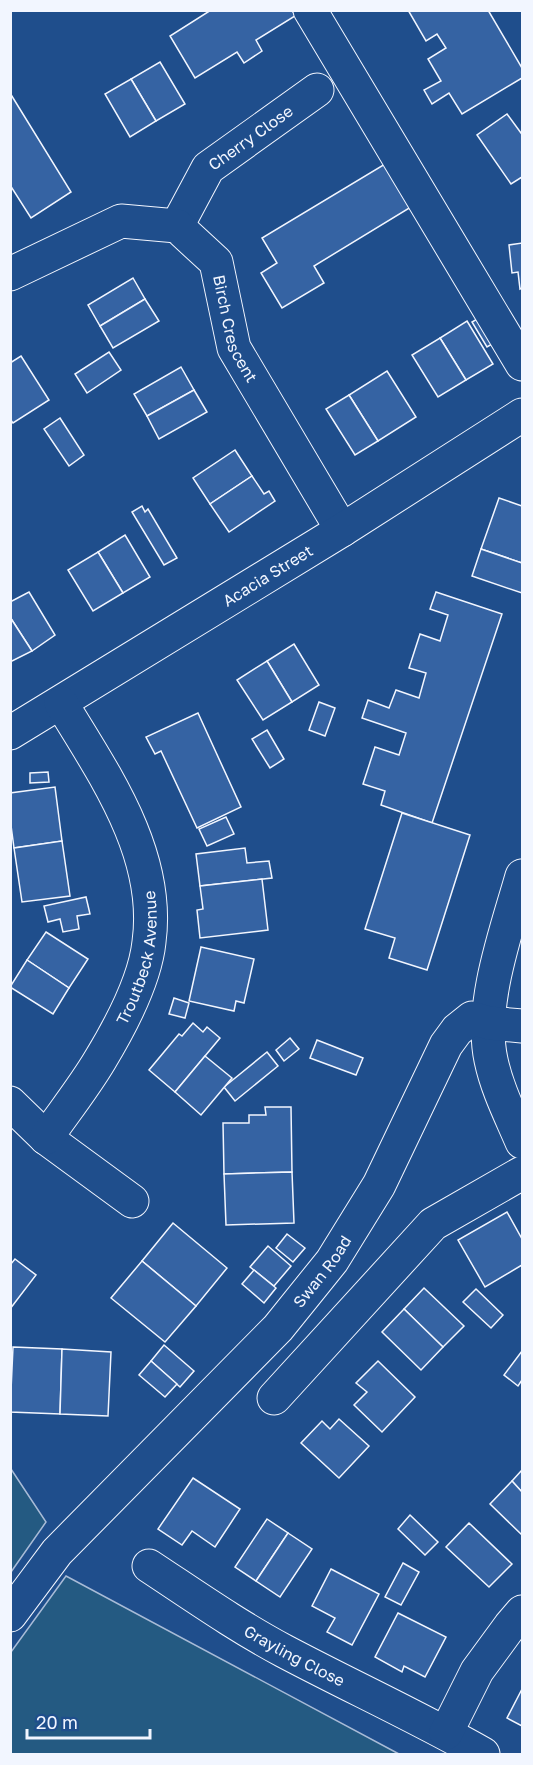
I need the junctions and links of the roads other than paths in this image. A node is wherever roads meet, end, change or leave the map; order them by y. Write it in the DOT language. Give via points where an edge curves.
graph roads {
  1 [pos="310,10"];
  2 [pos="317,90"];
  3 [pos="177,226"];
  4 [pos="10,274"];
  5 [pos="522,364"];
  6 [pos="522,416"];
  7 [pos="342,530"];
  8 [pos="61,703"];
  9 [pos="10,733"];
  10 [pos="522,876"];
  11 [pos="489,1023"];
  12 [pos="522,1026"];
  13 [pos="10,1103"];
  14 [pos="46,1138"];
  15 [pos="522,1142"];
  16 [pos="522,1173"];
  17 [pos="132,1201"];
  18 [pos="274,1398"];
  19 [pos="149,1566"];
  20 [pos="522,1612"];
  21 [pos="10,1615"];
  22 [pos="446,1733"];
  23 [pos="483,1755"];
  1 -- 5 [label="street"];
  2 -- 3 [label="street, Cherry Close" via="208,168"];
  3 -- 4 [label="street" via="121,220"];
  3 -- 7 [label="street, Birch Crescent" via="216,262 234,348"];
  6 -- 7 [label="street, Acacia Street"];
  7 -- 8 [label="street, Acacia Street"];
  8 -- 9 [label="street, Acacia Street"];
  8 -- 14 [label="street, Troutbeck Avenue" via="128,821 151,910 142,972 125,1013 101,1059"];
  10 -- 11 [label="street" via="501,949"];
  11 -- 12 [label="street"];
  11 -- 15 [label="street" via="491,1060"];
  11 -- 21 [label="street, Swan Road" via="472,1018 457,1030 379,1185 325,1269 278,1328 57,1552"];
  13 -- 14 [label="street"];
  14 -- 17 [label="street"];
  16 -- 18 [label="street" via="433,1224"];
  19 -- 22 [label="street, Grayling Close" via="283,1650"];
  20 -- 22 [label="street" via="477,1671"];
  22 -- 23 [label="street, Grayling Close"];
}
